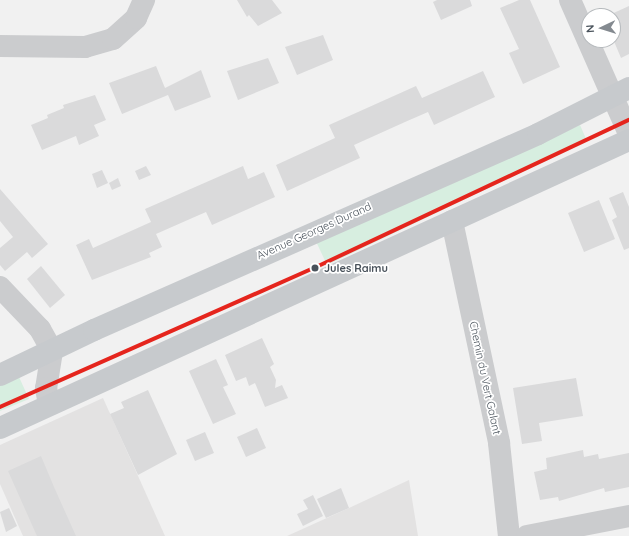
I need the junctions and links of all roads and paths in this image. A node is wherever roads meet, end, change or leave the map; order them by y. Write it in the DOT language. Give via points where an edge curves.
graph roads {
  1 [pos="144,0"];
  2 [pos="570,0"];
  3 [pos="0,46"];
  4 [pos="620,92"];
  5 [pos="629,134"];
  6 [pos="629,140"];
  7 [pos="452,221"];
  8 [pos="0,287"];
  9 [pos="52,351"];
  10 [pos="0,375"];
  11 [pos="49,405"];
  12 [pos="0,428"];
  13 [pos="629,516"];
  14 [pos="509,536"];
  15 [pos="527,536"];
  1 -- 3 [label="street" via="136,18 113,38 85,47"];
  2 -- 4 [label="street"];
  4 -- 5 [label="street"];
  4 -- 9 [label="main road, Avenue Georges Durand" via="538,134"];
  6 -- 7 [label="main road"];
  7 -- 11 [label="main road"];
  7 -- 14 [label="street, Chemin du Vert Galant" via="499,443"];
  8 -- 9 [label="street" via="40,329"];
  9 -- 10 [label="main road, Avenue Georges Durand"];
  9 -- 11 [label="street" via="46,388"];
  11 -- 12 [label="main road"];
  13 -- 15 [label="street"];
}
